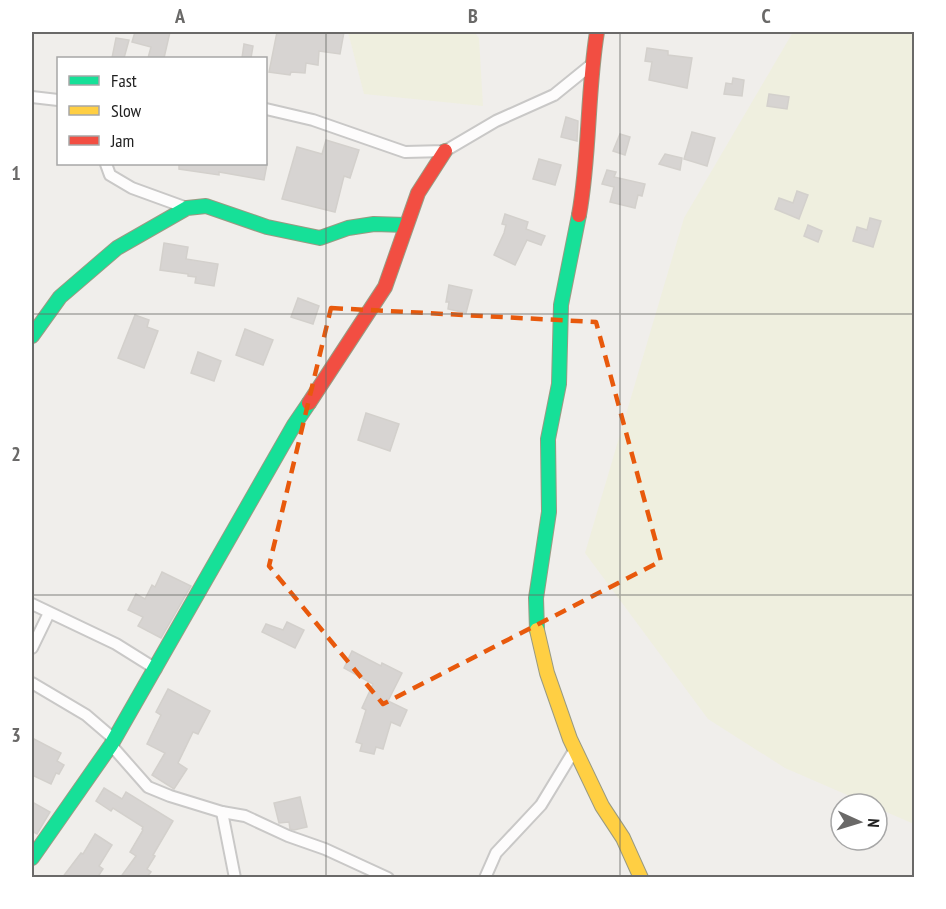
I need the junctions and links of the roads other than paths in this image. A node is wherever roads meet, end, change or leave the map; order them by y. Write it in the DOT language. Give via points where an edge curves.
graph roads {
  1 [pos="597,32"];
  2 [pos="591,65"];
  3 [pos="32,96"];
  4 [pos="57,100"];
  5 [pos="267,109"];
  6 [pos="445,151"];
  7 [pos="106,165"];
  8 [pos="187,208"];
  9 [pos="406,225"];
  10 [pos="32,336"];
  11 [pos="32,604"];
  12 [pos="49,613"];
  13 [pos="32,648"];
  14 [pos="156,669"];
  15 [pos="32,683"];
  16 [pos="112,742"];
  17 [pos="575,749"];
  18 [pos="222,812"];
  19 [pos="32,858"];
  20 [pos="235,878"];
  21 [pos="388,878"];
  22 [pos="485,878"];
  23 [pos="641,878"];
  1 -- 2 [label="street"];
  2 -- 6 [label="street" via="554,94"];
  2 -- 17 [label="street" via="582,195 565,274 558,398 548,438 549,521 535,602 550,680"];
  3 -- 4 [label="street"];
  5 -- 6 [label="street" via="312,120 405,152"];
  6 -- 9 [label="street" via="418,193"];
  7 -- 8 [label="street" via="110,175 132,188"];
  8 -- 9 [label="street" via="206,206 267,227 320,238 374,224"];
  8 -- 10 [label="street" via="117,248 60,297"];
  9 -- 14 [label="street" via="385,287 294,425"];
  11 -- 12 [label="street"];
  12 -- 13 [label="street"];
  12 -- 14 [label="street" via="116,644"];
  14 -- 16 [label="street"];
  15 -- 16 [label="street" via="86,715"];
  16 -- 18 [label="street" via="148,787"];
  16 -- 19 [label="street"];
  17 -- 22 [label="street" via="541,805 496,853"];
  17 -- 23 [label="street"];
  18 -- 20 [label="street"];
  18 -- 21 [label="street" via="245,816"];
}
